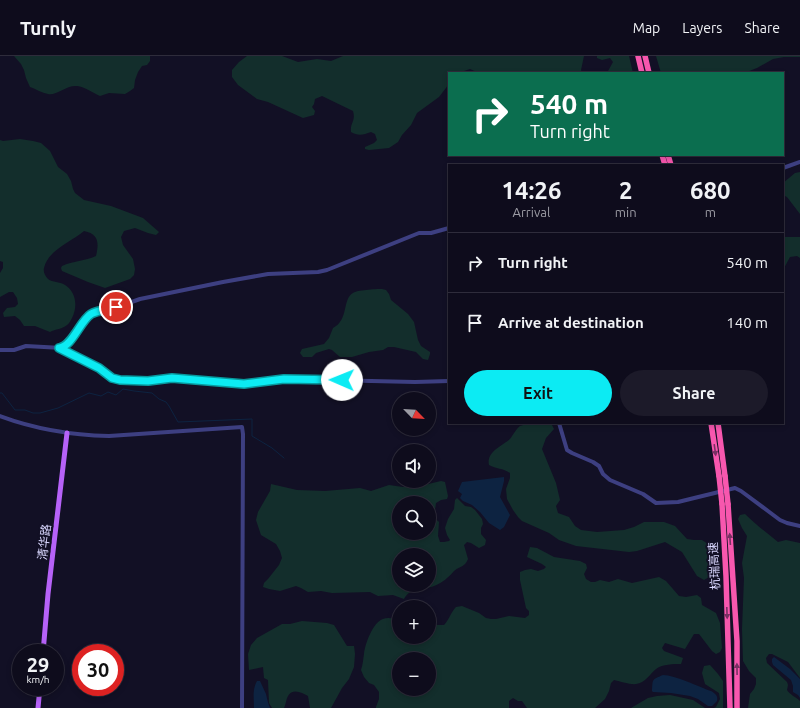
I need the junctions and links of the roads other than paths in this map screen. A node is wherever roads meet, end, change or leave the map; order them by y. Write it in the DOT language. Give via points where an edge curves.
graph roads {
  1 [pos="638,56"];
  2 [pos="645,56"];
  3 [pos="642,72"];
  4 [pos="649,72"];
  5 [pos="800,162"];
  6 [pos="784,168"];
  7 [pos="448,228"];
  8 [pos="59,348"];
  9 [pos="0,350"];
  10 [pos="448,381"];
  11 [pos="0,416"];
  12 [pos="559,424"];
  13 [pos="711,424"];
  14 [pos="718,424"];
  15 [pos="67,433"];
  16 [pos="725,504"];
  17 [pos="800,526"];
  18 [pos="44,644"];
  19 [pos="39,696"];
  20 [pos="38,708"];
  21 [pos="242,708"];
  22 [pos="730,708"];
  23 [pos="737,708"];
  1 -- 3 [label="highway"];
  2 -- 4 [label="highway"];
  5 -- 6 [label="street"];
  7 -- 8 [label="street" via="419,233 327,270 268,274 140,299 92,314 71,339"];
  8 -- 9 [label="street" via="26,346 14,350"];
  8 -- 10 [label="street" via="120,380 148,381 172,378 244,384 284,379"];
  11 -- 15 [label="street" via="34,427"];
  12 -- 17 [label="street" via="569,452 593,462 610,480 643,494 654,502 678,502 735,488 780,520"];
  13 -- 16 [label="highway, 杭瑞高速, one-way, bridge"];
  14 -- 16 [label="highway, 杭瑞高速, bridge" via="725,476"];
  15 -- 18 [label="main road, 清华路"];
  15 -- 21 [label="street" via="109,436 242,427"];
  16 -- 22 [label="highway, 杭瑞高速, one-way"];
  23 -- 16 [label="highway, 杭瑞高速, one-way" via="737,641"];
  19 -- 20 [label="main road"];
}
